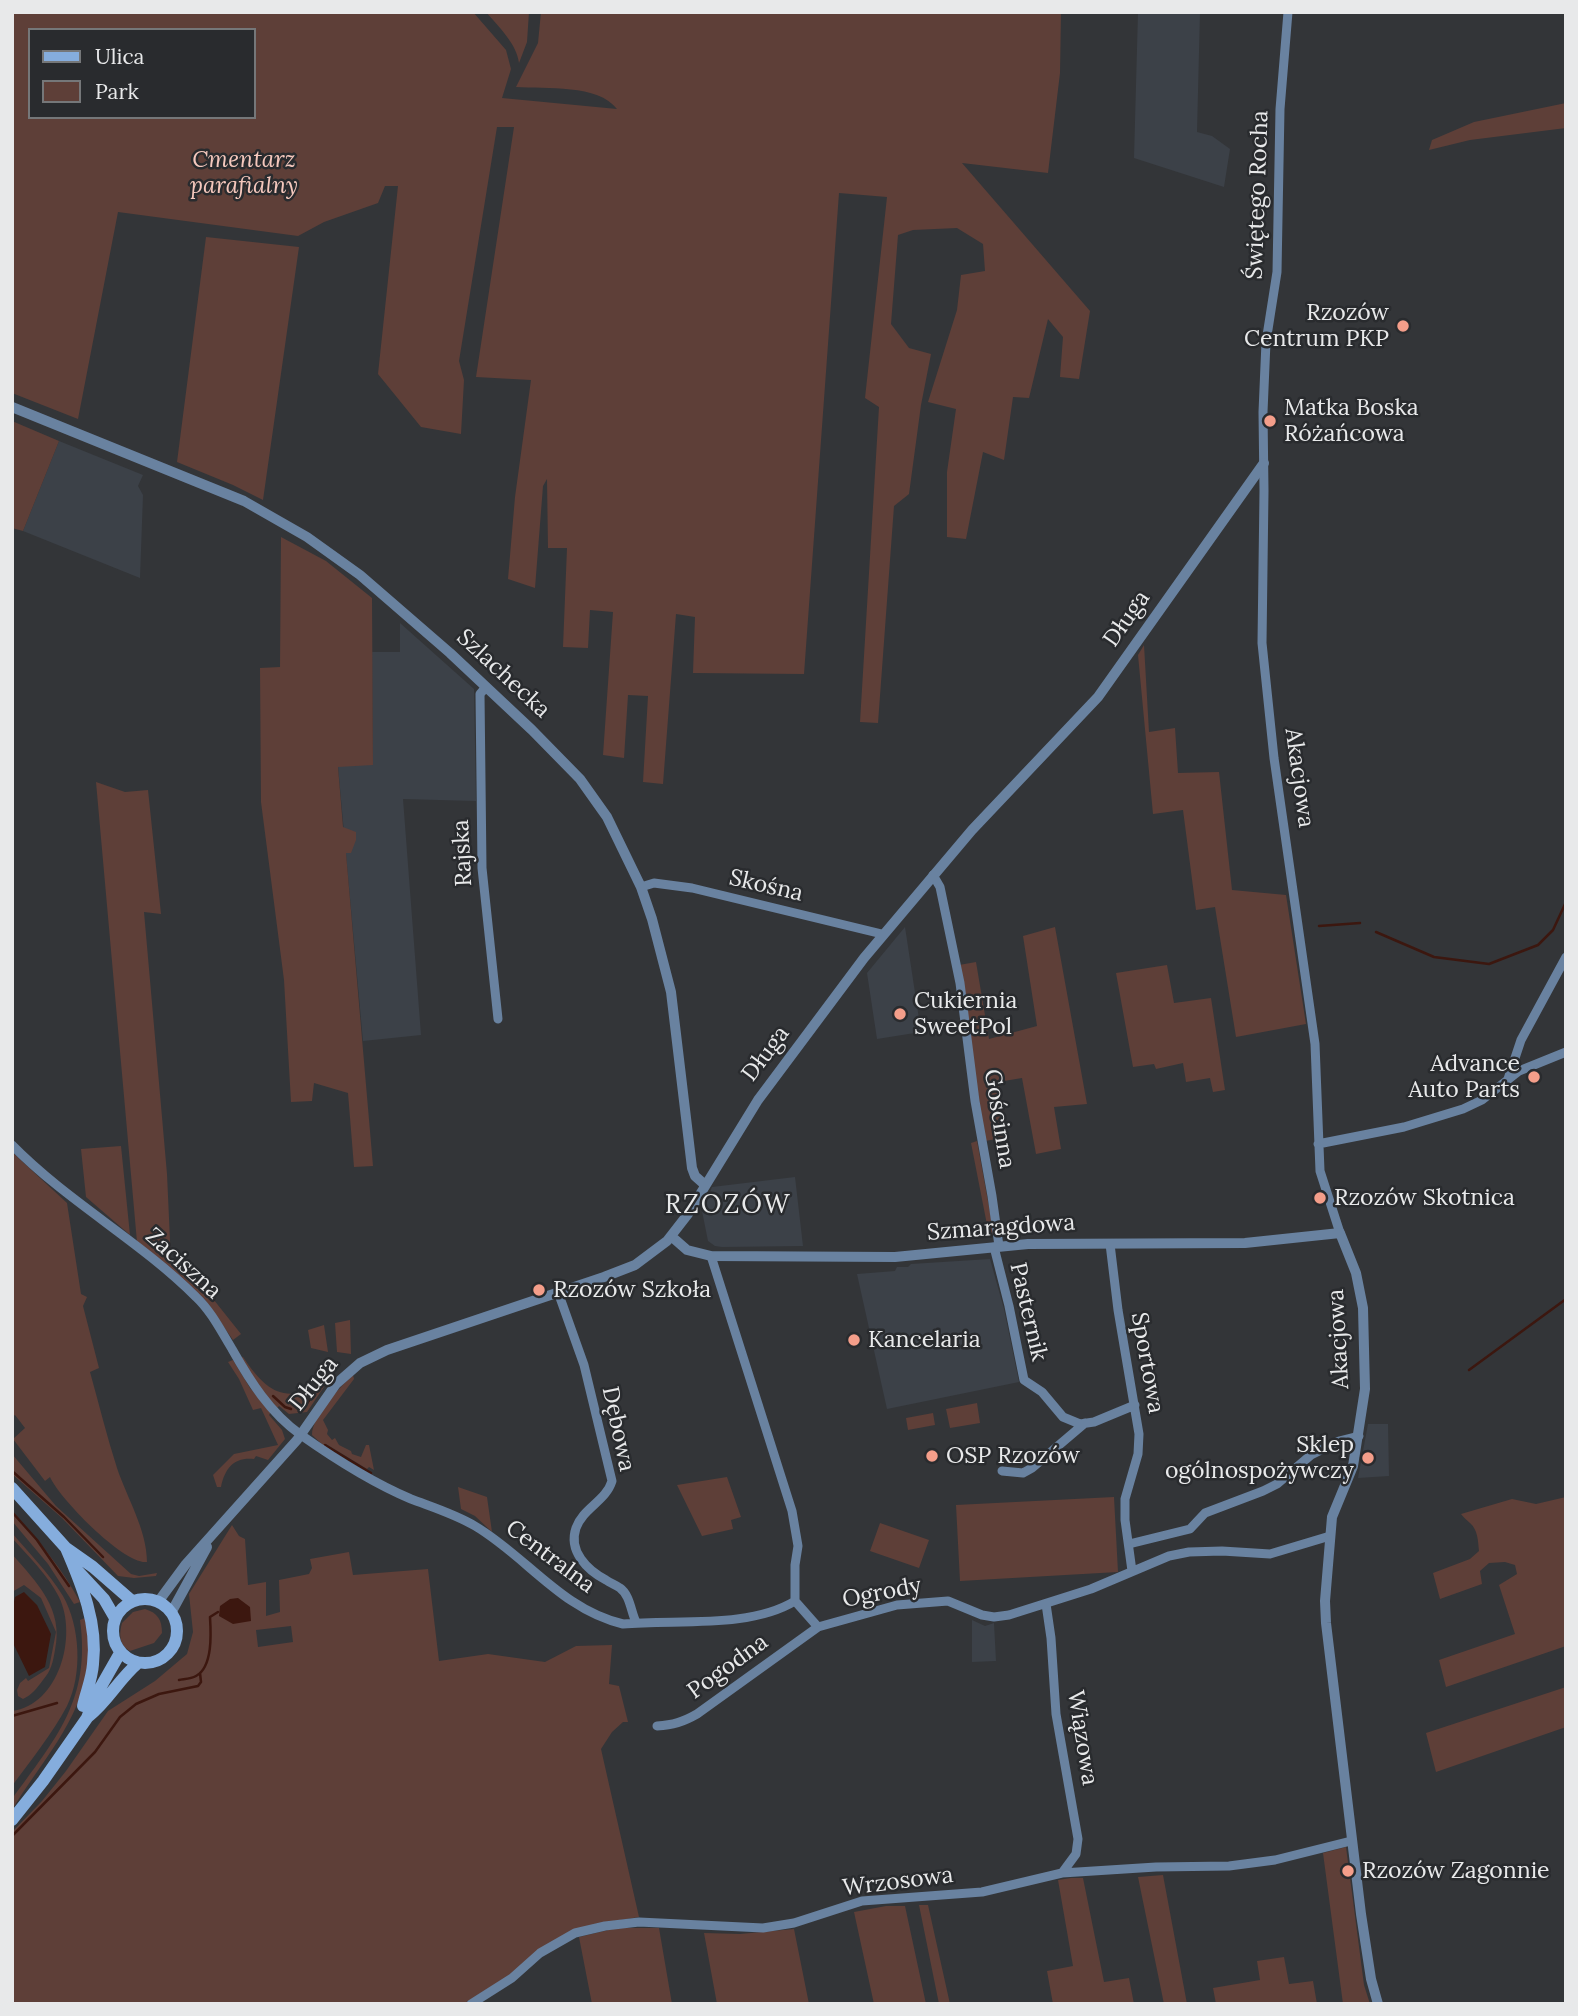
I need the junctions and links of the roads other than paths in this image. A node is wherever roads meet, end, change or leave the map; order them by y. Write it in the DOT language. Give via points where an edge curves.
graph roads {
  1 [pos="1288,12"];
  2 [pos="12,407"];
  3 [pos="1264,463"];
  4 [pos="486,687"];
  5 [pos="933,875"];
  6 [pos="641,887"];
  7 [pos="883,934"];
  8 [pos="1566,957"];
  9 [pos="498,1019"];
  10 [pos="1566,1052"];
  11 [pos="1508,1079"];
  12 [pos="1318,1144"];
  13 [pos="12,1145"];
  14 [pos="704,1184"];
  15 [pos="1340,1233"];
  16 [pos="671,1236"];
  17 [pos="1110,1244"];
  18 [pos="996,1247"];
  19 [pos="711,1256"];
  20 [pos="558,1292"];
  21 [pos="1135,1405"];
  22 [pos="1086,1423"];
  23 [pos="301,1435"];
  24 [pos="1359,1436"];
  25 [pos="1002,1471"];
  26 [pos="12,1488"];
  27 [pos="1331,1536"];
  28 [pos="211,1538"];
  29 [pos="1129,1544"];
  30 [pos="66,1548"];
  31 [pos="75,1567"];
  32 [pos="1132,1571"];
  33 [pos="132,1601"];
  34 [pos="795,1601"];
  35 [pos="158,1602"];
  36 [pos="1046,1604"];
  37 [pos="171,1612"];
  38 [pos="116,1618"];
  39 [pos="636,1622"];
  40 [pos="818,1627"];
  41 [pos="120,1653"];
  42 [pos="138,1663"];
  43 [pos="83,1723"];
  44 [pos="657,1726"];
  45 [pos="12,1820"];
  46 [pos="1351,1841"];
  47 [pos="1062,1873"];
  48 [pos="471,2004"];
  49 [pos="1378,2004"];
  1 -- 3 [label="street, Świętego Rocha" via="1280,109 1277,272 1262,412"];
  2 -- 4 [label="street, Szlachecka" via="244,501 279,520 360,575"];
  3 -- 5 [label="street, Długa" via="1098,698"];
  3 -- 12 [label="street, Akacjowa" via="1265,682 1315,1044"];
  4 -- 6 [label="street, Szlachecka" via="580,779 607,817"];
  4 -- 9 [label="street, Rajska" via="480,694 481,845"];
  5 -- 7 [label="street, Długa"];
  5 -- 18 [label="street, Gościnna" via="940,887 960,983"];
  6 -- 7 [label="street, Skośna" via="654,883 692,888"];
  6 -- 14 [label="street, Szlachecka" via="671,992 692,1168"];
  7 -- 14 [label="street, Długa" via="758,1100"];
  8 -- 11 [label="street" via="1521,1040"];
  10 -- 11 [label="street"];
  11 -- 12 [label="street" via="1482,1100 1439,1118"];
  12 -- 15 [label="street, Akacjowa" via="1320,1171"];
  13 -- 23 [label="street, Zaciszna" via="198,1297 256,1389"];
  14 -- 16 [label="street, Długa"];
  15 -- 17 [label="street, Szmaragdowa" via="1245,1243"];
  15 -- 24 [label="street, Akacjowa" via="1356,1273 1363,1308 1365,1389"];
  16 -- 19 [label="street, Szmaragdowa" via="687,1250"];
  16 -- 20 [label="street, Długa" via="635,1265"];
  17 -- 18 [label="street, Szmaragdowa"];
  17 -- 21 [label="street, Sportowa"];
  18 -- 19 [label="street, Szmaragdowa" via="895,1257"];
  18 -- 22 [label="street, Pasternik" via="1024,1380 1042,1392 1066,1420"];
  19 -- 34 [label="street" via="792,1511 798,1546"];
  20 -- 23 [label="street, Długa" via="373,1355 336,1384"];
  20 -- 39 [label="street, Dębowa" via="584,1365 612,1481 605,1495 580,1519 575,1547 595,1574 621,1588"];
  21 -- 22 [label="street"];
  21 -- 29 [label="street, Sportowa" via="1138,1454 1125,1499"];
  22 -- 25 [label="street" via="1032,1468 1023,1473"];
  23 -- 28 [label="street, Długa"];
  23 -- 39 [label="street, Centralna" via="377,1481 474,1526 563,1597 605,1620"];
  24 -- 27 [label="street, Akacjowa" via="1353,1466 1336,1503"];
  24 -- 29 [label="street" via="1311,1455 1263,1492 1205,1513 1190,1529"];
  26 -- 30 [label="main road"];
  27 -- 32 [label="street, Ogrody" via="1270,1553 1189,1552"];
  27 -- 46 [label="street, Akacjowa" via="1326,1623"];
  28 -- 35 [label="street, Długa"];
  28 -- 37 [label="street, Długa"];
  29 -- 32 [label="street, Sportowa"];
  30 -- 31 [label="main road"];
  30 -- 33 [label="main road"];
  31 -- 38 [label="main road"];
  31 -- 43 [label="main road" via="94,1638"];
  32 -- 36 [label="street, Ogrody"];
  33 -- 35 [label="main road"];
  33 -- 38 [label="main road"];
  34 -- 39 [label="street, Centralna" via="751,1616"];
  34 -- 40 [label="street, Ogrody"];
  35 -- 37 [label="main road"];
  36 -- 40 [label="street, Ogrody" via="994,1617 948,1601 897,1605"];
  36 -- 47 [label="street, Wiązowa" via="1056,1714 1078,1839 1076,1854"];
  37 -- 42 [label="main road" via="177,1631 171,1650 156,1662"];
  38 -- 41 [label="main road" via="113,1637"];
  40 -- 44 [label="street, Pogodna" via="697,1714 683,1722"];
  41 -- 42 [label="main road"];
  41 -- 43 [label="main road"];
  42 -- 43 [label="main road"];
  43 -- 45 [label="main road"];
  46 -- 47 [label="street, Wrzosowa" via="1229,1866"];
  46 -- 49 [label="street, Akacjowa"];
  47 -- 48 [label="street, Wrzosowa" via="982,1892 862,1901 763,1928 639,1922 575,1933 540,1952 512,1978"];
}
